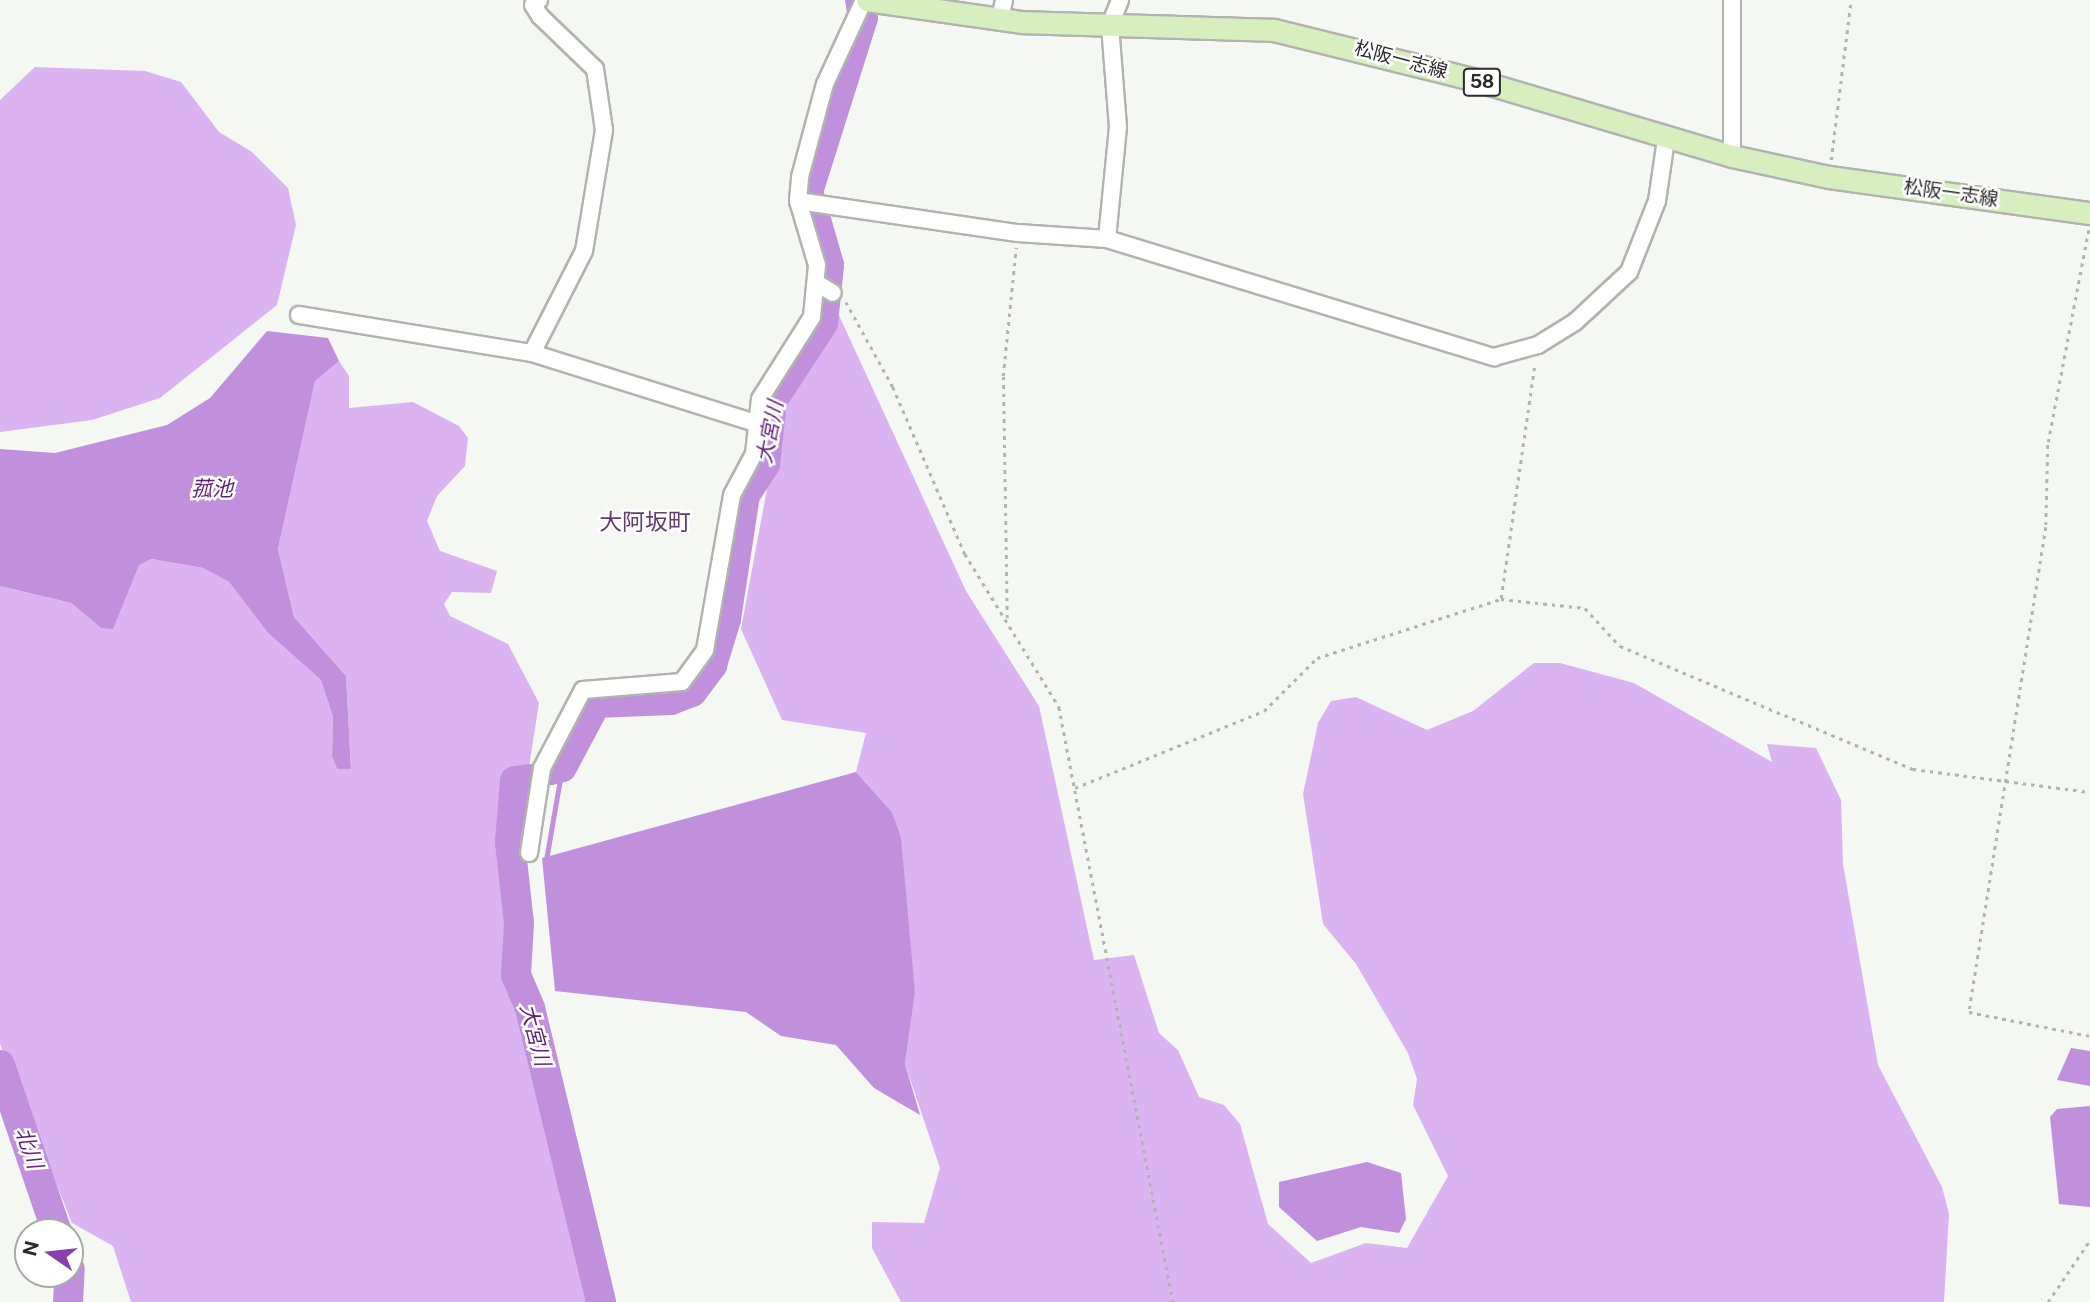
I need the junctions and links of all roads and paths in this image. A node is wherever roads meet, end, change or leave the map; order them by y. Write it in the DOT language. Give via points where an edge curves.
graph roads {
  1 [pos="539,0"];
  2 [pos="1120,0"];
  3 [pos="1732,0"];
  4 [pos="1851,0"];
  5 [pos="863,4"];
  6 [pos="1002,10"];
  7 [pos="1110,25"];
  8 [pos="1667,139"];
  9 [pos="1732,156"];
  10 [pos="1829,177"];
  11 [pos="804,201"];
  12 [pos="2090,213"];
  13 [pos="2090,227"];
  14 [pos="1018,233"];
  15 [pos="1107,239"];
  16 [pos="823,287"];
  17 [pos="299,315"];
  18 [pos="1538,345"];
  19 [pos="532,353"];
  20 [pos="755,423"];
  21 [pos="1501,599"];
  22 [pos="1007,622"];
  23 [pos="2006,779"];
  24 [pos="1075,789"];
  25 [pos="2090,792"];
  26 [pos="529,853"];
  27 [pos="2090,1036"];
  28 [pos="2090,1240"];
  29 [pos="1173,1302"];
  30 [pos="2048,1302"];
  1 -- 19 [label="street" via="533,5 540,16 595,69 604,130 584,251"];
  2 -- 7 [label="street"];
  3 -- 9 [label="street"];
  4 -- 10 [label="path"];
  5 -- 6 [label="main road, 松阪一志線 / 58"];
  5 -- 11 [label="street" via="825,84"];
  6 -- 7 [label="main road, 松阪一志線 / 58"];
  7 -- 8 [label="main road, 松阪一志線 / 58" via="1274,30 1351,46"];
  7 -- 15 [label="street" via="1118,127"];
  8 -- 9 [label="main road, 松阪一志線 / 58"];
  8 -- 18 [label="street" via="1657,201 1629,272 1575,322"];
  9 -- 10 [label="main road, 松阪一志線 / 58"];
  10 -- 12 [label="main road, 松阪一志線 / 58"];
  11 -- 14 [label="street"];
  11 -- 16 [label="street"];
  13 -- 23 [label="path" via="2048,445 2046,527"];
  14 -- 15 [label="street"];
  14 -- 22 [label="path" via="1003,376"];
  15 -- 18 [label="street" via="1494,357"];
  16 -- 20 [label="street" via="806,335 764,389"];
  16 -- 22 [label="path" via="845,301 893,387 965,554"];
  17 -- 19 [label="street"];
  18 -- 21 [label="path"];
  19 -- 20 [label="street"];
  20 -- 26 [label="street" via="752,462 732,495 715,620 695,671 682,682 583,690 542,768"];
  21 -- 23 [label="path" via="1585,608 1620,646 1913,769"];
  21 -- 24 [label="path" via="1317,658 1264,711"];
  22 -- 24 [label="path" via="1059,707"];
  23 -- 25 [label="path"];
  23 -- 27 [label="path" via="1969,1012"];
  24 -- 29 [label="path"];
  28 -- 30 [label="path"];
}
